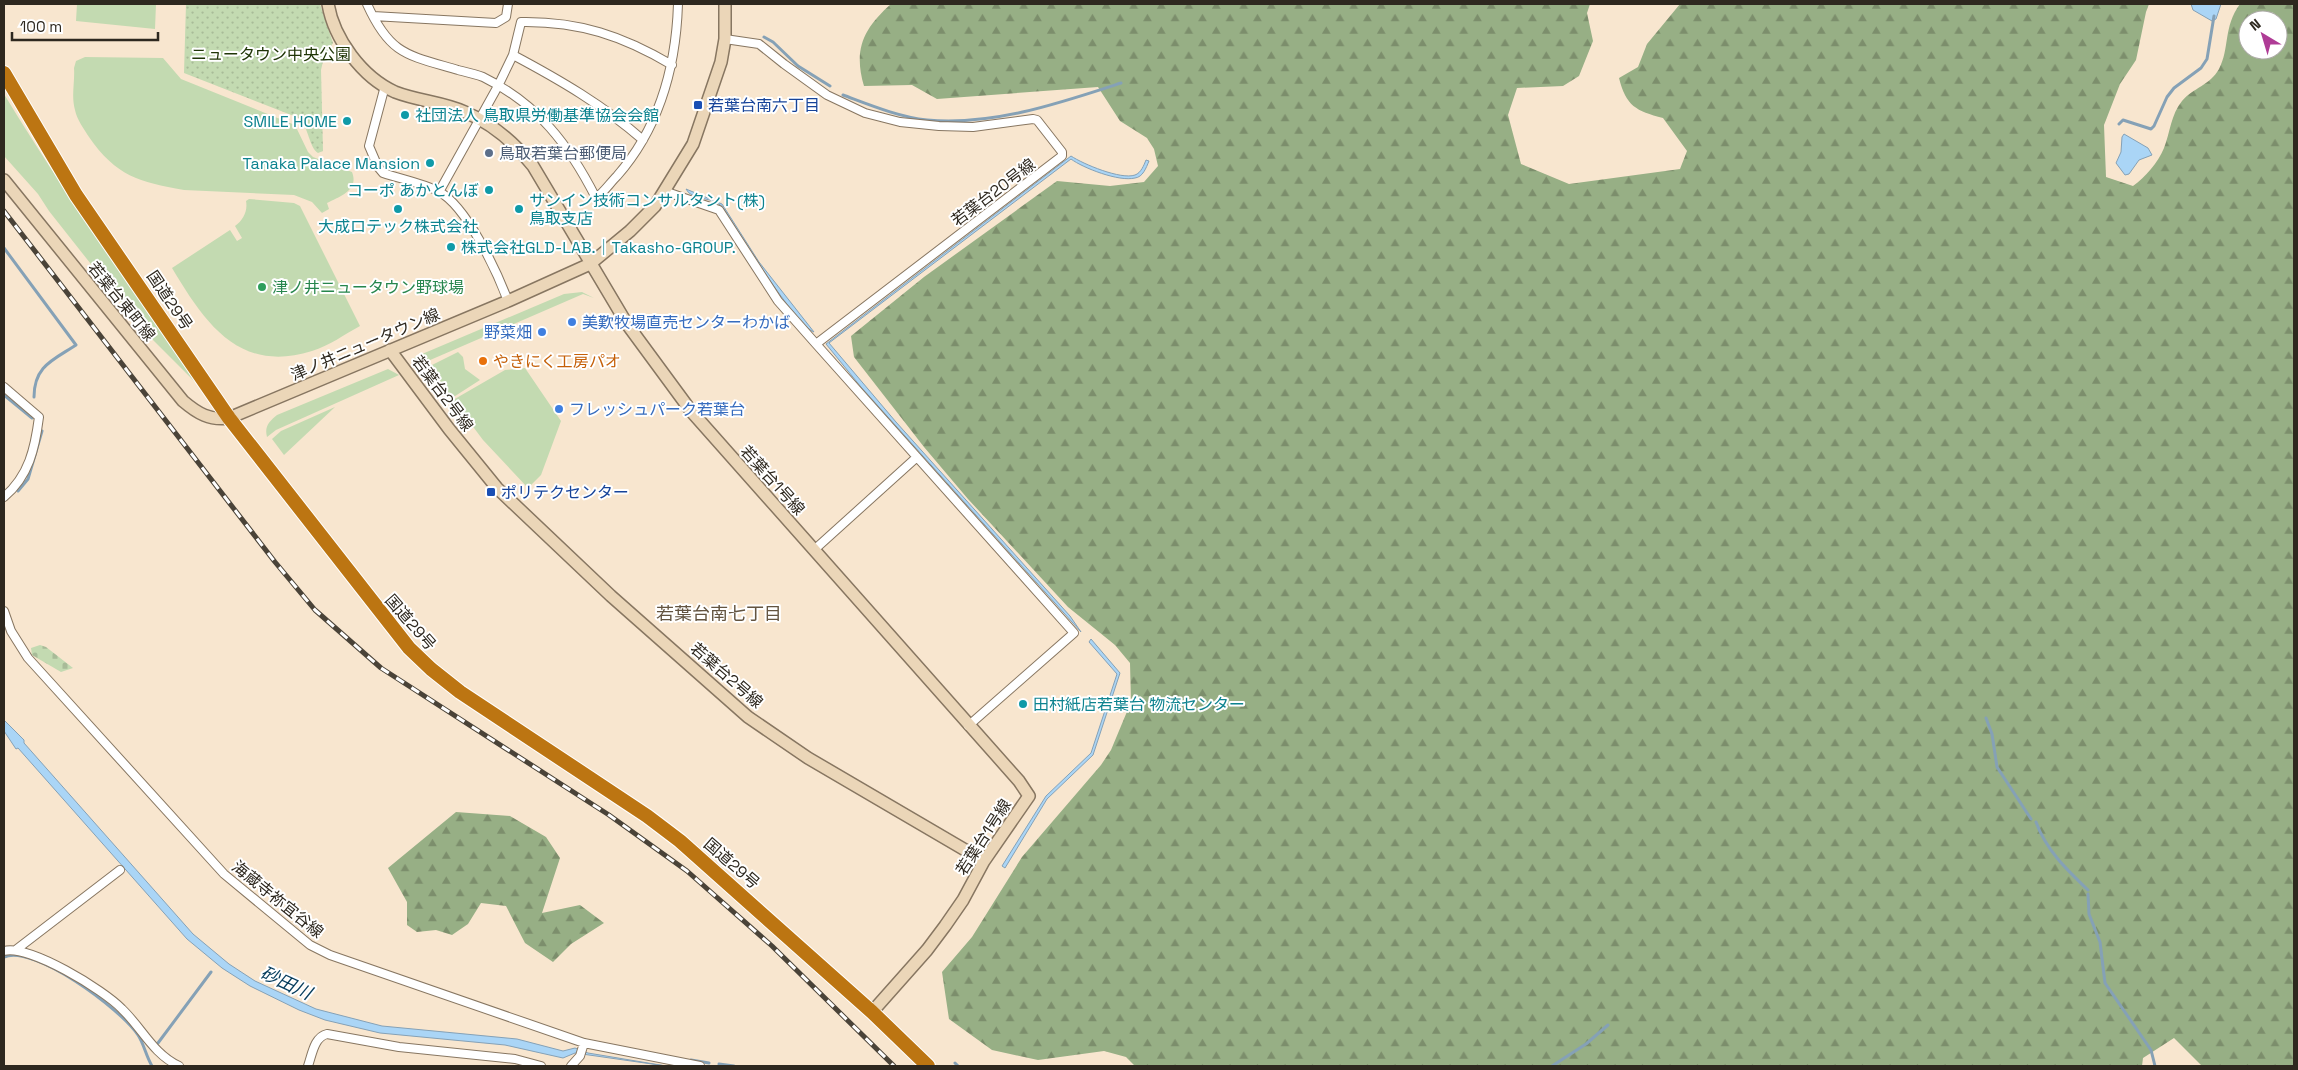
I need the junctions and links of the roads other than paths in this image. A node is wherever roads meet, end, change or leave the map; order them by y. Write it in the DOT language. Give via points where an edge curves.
graph roads {
  1 [pos="328,4"];
  2 [pos="368,4"];
  3 [pos="508,4"];
  4 [pos="678,4"];
  5 [pos="725,4"];
  6 [pos="373,16"];
  7 [pos="725,39"];
  8 [pos="513,55"];
  9 [pos="672,65"];
  10 [pos="4,73"];
  11 [pos="385,86"];
  12 [pos="498,86"];
  13 [pos="480,119"];
  14 [pos="642,140"];
  15 [pos="4,180"];
  16 [pos="664,191"];
  17 [pos="439,192"];
  18 [pos="590,264"];
  19 [pos="508,301"];
  20 [pos="816,344"];
  21 [pos="390,350"];
  22 [pos="4,387"];
  23 [pos="229,418"];
  24 [pos="917,457"];
  25 [pos="4,497"];
  26 [pos="814,550"];
  27 [pos="4,611"];
  28 [pos="6,627"];
  29 [pos="968,726"];
  30 [pos="984,861"];
  31 [pos="120,870"];
  32 [pos="17,949"];
  33 [pos="4,951"];
  34 [pos="872,1012"];
  35 [pos="584,1043"];
  36 [pos="690,1065"];
  37 [pos="179,1066"];
  38 [pos="308,1066"];
  39 [pos="542,1066"];
  40 [pos="571,1066"];
  41 [pos="700,1066"];
  42 [pos="928,1066"];
  1 -- 11 [label="street, 若葉台1号線" via="346,48"];
  2 -- 6 [label="street"];
  3 -- 6 [label="street" via="506,16 496,23"];
  4 -- 9 [label="street"];
  5 -- 7 [label="street, 津ノ井ニュータウン線"];
  6 -- 12 [label="street" via="382,34 406,54 482,77"];
  7 -- 16 [label="street, 津ノ井ニュータウン線" via="718,71 693,144"];
  7 -- 20 [label="street, 若葉台20号線" via="759,44 827,95 865,113 900,122 939,126 973,127 1033,118 1062,152 1057,161"];
  8 -- 9 [label="street" via="521,22 548,22 582,26 612,36 640,46"];
  8 -- 12 [label="street"];
  8 -- 14 [label="street" via="571,86"];
  9 -- 14 [label="street" via="667,88"];
  10 -- 23 [label="highway, 国道29号" via="76,195"];
  11 -- 13 [label="street, 若葉台1号線"];
  11 -- 17 [label="street" via="369,146 372,157 383,173"];
  12 -- 13 [label="street"];
  12 -- 14 [label="street" via="552,127 596,198 627,164"];
  13 -- 17 [label="street"];
  13 -- 18 [label="street, 若葉台1号線" via="516,145 533,166"];
  15 -- 23 [label="street, 若葉台東町線" via="182,401 207,417"];
  16 -- 18 [label="street, 津ノ井ニュータウン線" via="655,206 630,231"];
  16 -- 20 [label="street" via="719,210 778,301"];
  17 -- 19 [label="street" via="450,200 471,227 497,272"];
  18 -- 19 [label="street, 津ノ井ニュータウン線"];
  18 -- 26 [label="street, 若葉台1号線" via="627,324 691,411"];
  19 -- 21 [label="street, 津ノ井ニュータウン線"];
  20 -- 24 [label="street"];
  21 -- 23 [label="street, 津ノ井ニュータウン線"];
  21 -- 30 [label="street, 若葉台2号線" via="496,488 611,596 748,717 808,758"];
  22 -- 25 [label="street" via="40,417 26,472"];
  23 -- 34 [label="highway, 国道29号" via="384,619 430,669 482,708 680,841"];
  24 -- 26 [label="street"];
  24 -- 29 [label="street" via="1074,633"];
  26 -- 29 [label="street, 若葉台1号線"];
  27 -- 28 [label="street, 海蔵寺祢宜谷線"];
  28 -- 35 [label="street, 海蔵寺祢宜谷線" via="28,658 224,874 310,945"];
  29 -- 30 [label="street, 若葉台1号線" via="1029,796"];
  30 -- 34 [label="street, 若葉台1号線" via="964,900 927,950"];
  31 -- 32 [label="street"];
  32 -- 33 [label="street"];
  32 -- 37 [label="street" via="70,973 109,997 168,1061"];
  34 -- 42 [label="highway, 国道29号"];
  35 -- 36 [label="street, 海蔵寺祢宜谷線"];
  35 -- 40 [label="street" via="580,1056"];
  36 -- 41 [label="street, 海蔵寺祢宜谷線"];
  38 -- 39 [label="street" via="316,1041 327,1034 399,1047 506,1057"];
}
